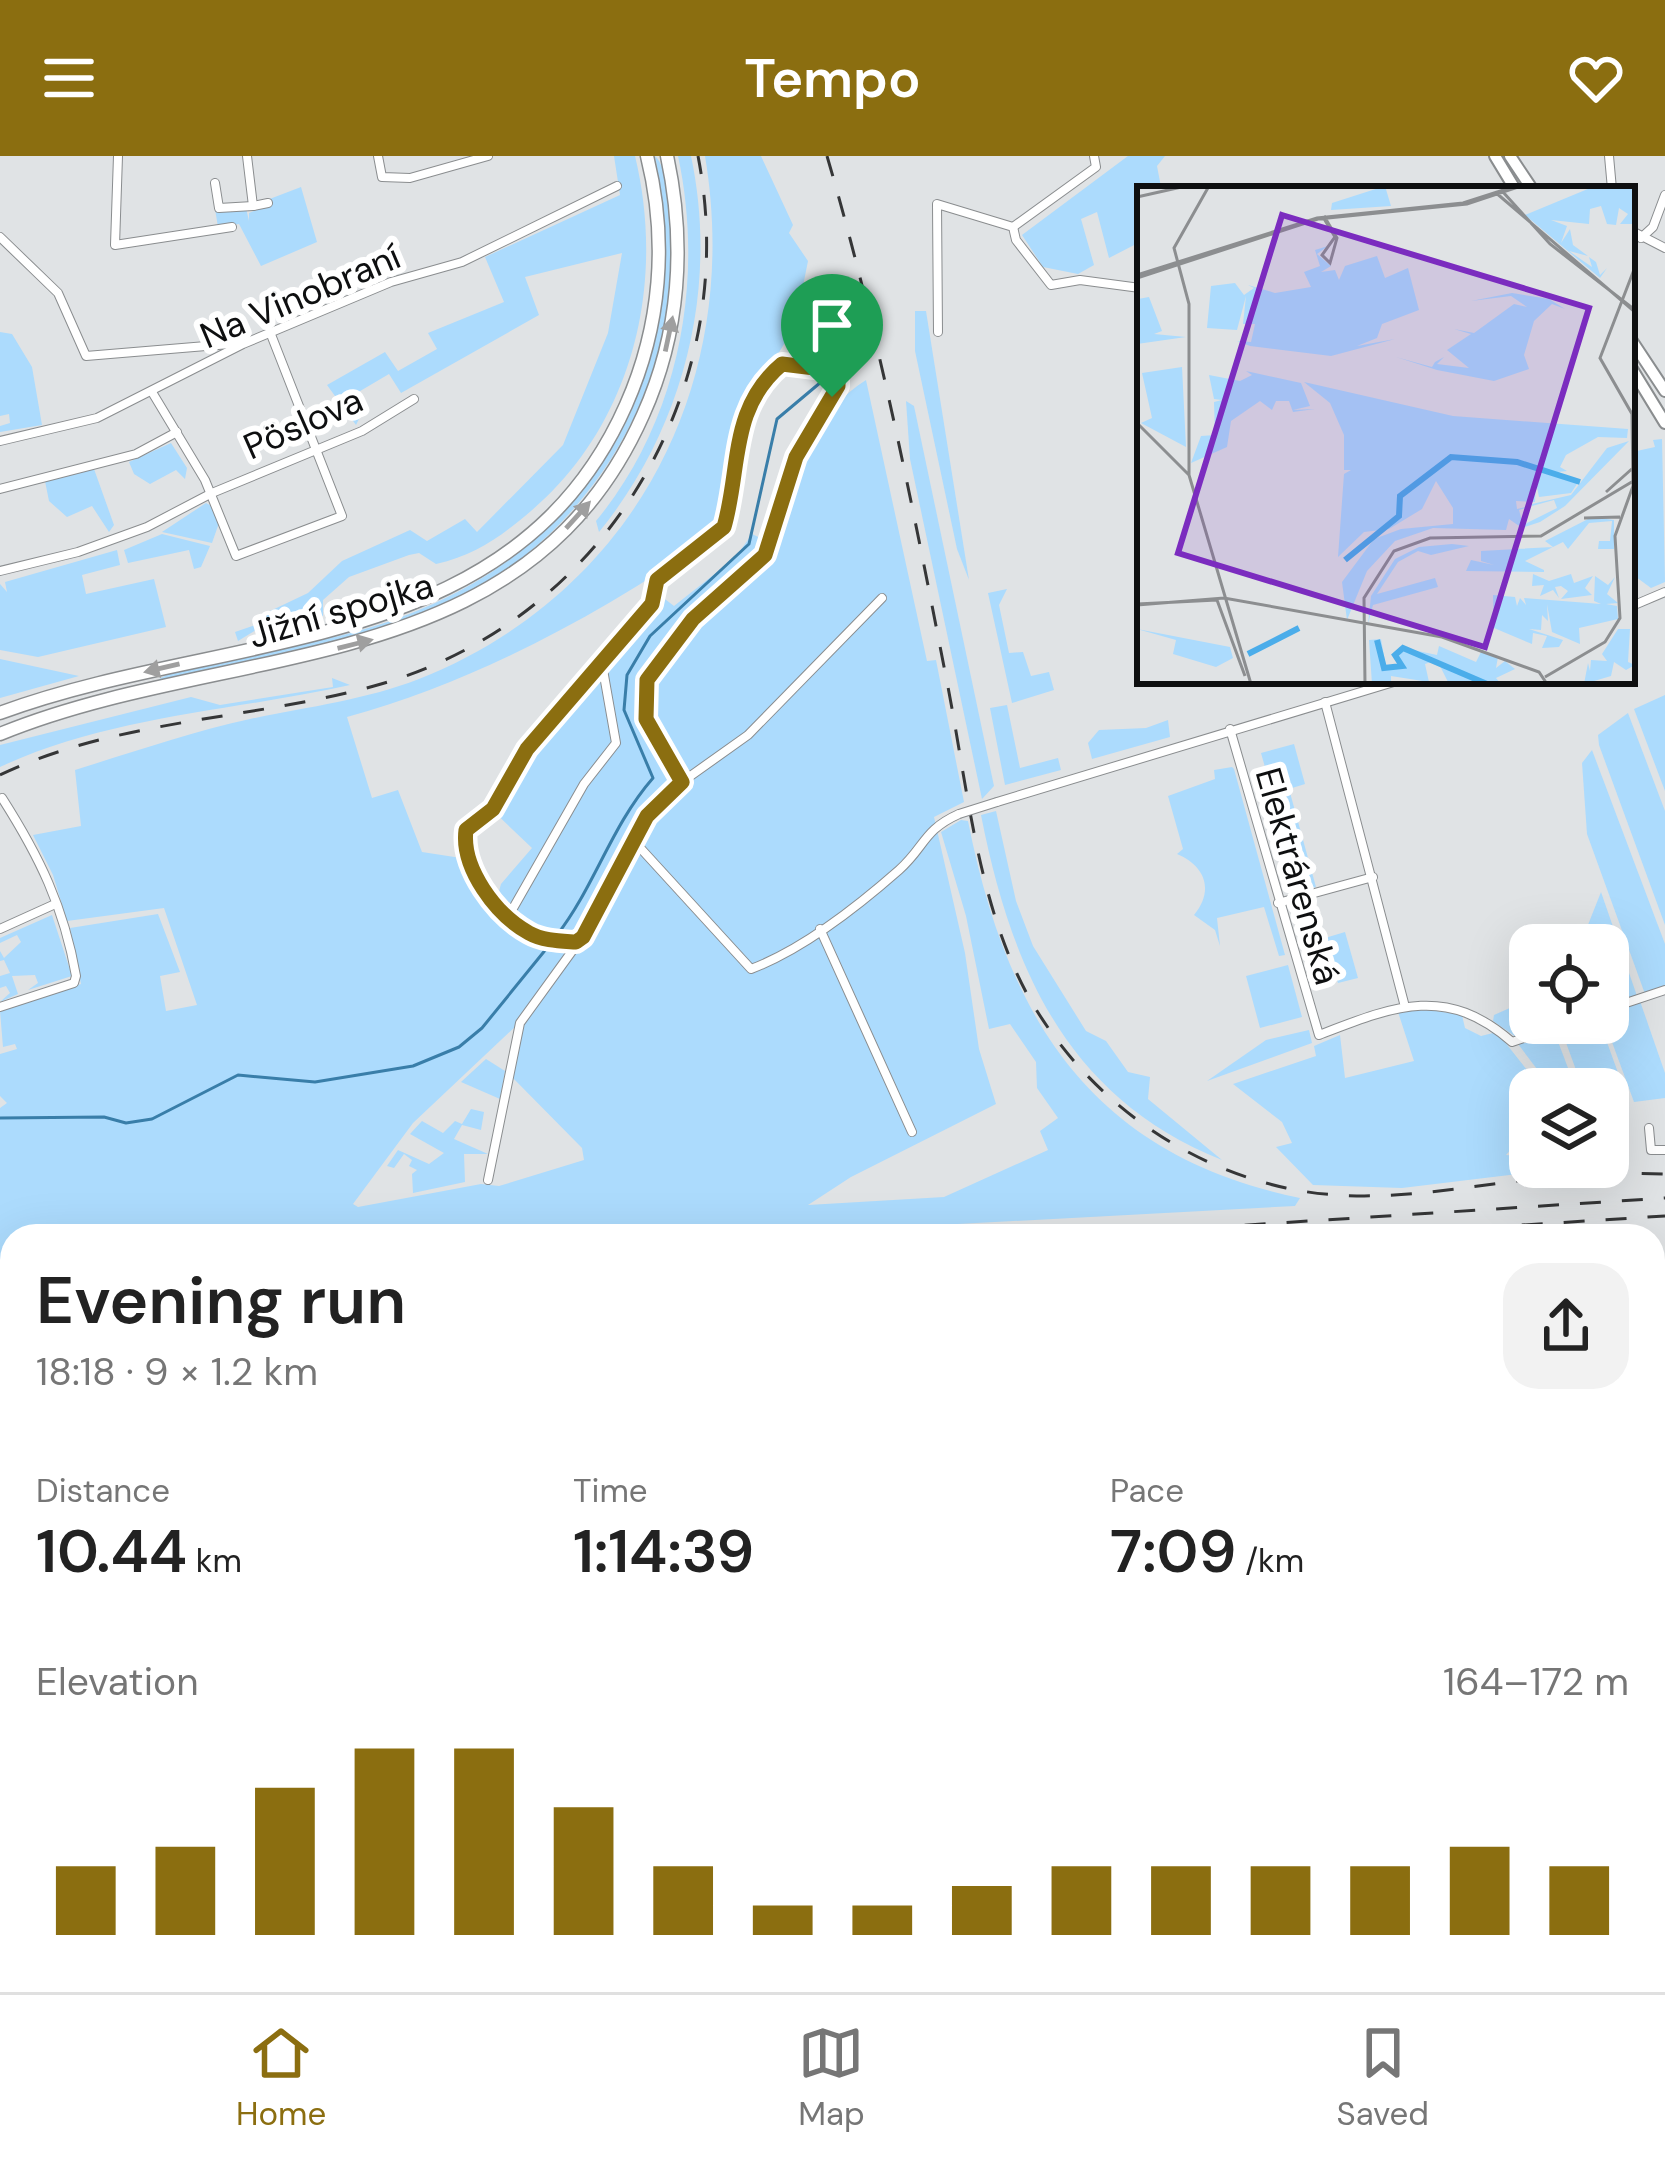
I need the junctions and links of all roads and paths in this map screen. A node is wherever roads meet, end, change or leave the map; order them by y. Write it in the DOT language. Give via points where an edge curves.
graph roads {
  1 [pos="118,156"];
  2 [pos="247,156"];
  3 [pos="378,156"];
  4 [pos="488,156"];
  5 [pos="647,156"];
  6 [pos="667,156"];
  7 [pos="1094,156"];
  8 [pos="1495,156"];
  9 [pos="1510,156"];
  10 [pos="1609,156"];
  11 [pos="215,183"];
  12 [pos="617,186"];
  13 [pos="1513,186"];
  14 [pos="1530,186"];
  15 [pos="1612,186"];
  16 [pos="1665,195"];
  17 [pos="268,203"];
  18 [pos="254,206"];
  19 [pos="232,227"];
  20 [pos="1013,227"];
  21 [pos="1636,234"];
  22 [pos="0,237"];
  23 [pos="1665,247"];
  24 [pos="1137,288"];
  25 [pos="270,332"];
  26 [pos="938,332"];
  27 [pos="243,344"];
  28 [pos="1635,346"];
  29 [pos="1635,374"];
  30 [pos="152,392"];
  31 [pos="1665,392"];
  32 [pos="413,399"];
  33 [pos="1665,423"];
  34 [pos="177,432"];
  35 [pos="0,441"];
  36 [pos="316,448"];
  37 [pos="0,489"];
  38 [pos="212,493"];
  39 [pos="0,571"];
  40 [pos="1665,592"];
  41 [pos="883,598"];
  42 [pos="1635,605"];
  43 [pos="602,662"];
  44 [pos="1386,684"];
  45 [pos="1324,702"];
  46 [pos="0,713"];
  47 [pos="1230,730"];
  48 [pos="0,734"];
  49 [pos="682,782"];
  50 [pos="2,798"];
  51 [pos="633,840"];
  52 [pos="1372,877"];
  53 [pos="1278,903"];
  54 [pos="53,904"];
  55 [pos="508,917"];
  56 [pos="0,929"];
  57 [pos="820,929"];
  58 [pos="576,942"];
  59 [pos="1665,990"];
  60 [pos="1629,1002"];
  61 [pos="1404,1003"];
  62 [pos="0,1007"];
  63 [pos="1509,1039"];
  64 [pos="1649,1128"];
  65 [pos="912,1132"];
  66 [pos="1665,1150"];
  67 [pos="488,1180"];
  1 -- 19 [label="street" via="115,245"];
  2 -- 18 [label="street"];
  3 -- 4 [label="street" via="382,177 410,178"];
  5 -- 46 [label="highway, Jižní spojka, one-way" via="660,250 646,351 602,452 528,537 478,574 404,609"];
  48 -- 6 [label="highway, Jižní spojka, one-way" via="403,630 478,596 544,550 620,460 662,366 678,263"];
  7 -- 20 [label="street" via="1096,167"];
  8 -- 13 [label="main road"];
  9 -- 14 [label="main road"];
  10 -- 15 [label="street"];
  11 -- 18 [label="street" via="219,208"];
  12 -- 25 [label="street, Na Vinobraní" via="479,254"];
  16 -- 21 [label="street" via="1653,226"];
  17 -- 18 [label="street"];
  20 -- 24 [label="street" via="1051,285"];
  20 -- 26 [label="street" via="937,204"];
  21 -- 23 [label="street"];
  22 -- 27 [label="street" via="58,292 86,356"];
  25 -- 27 [label="street, Na Vinobraní"];
  25 -- 36 [label="street"];
  27 -- 30 [label="street, Na Vinobraní"];
  28 -- 31 [label="main road"];
  29 -- 33 [label="main road"];
  30 -- 34 [label="street"];
  30 -- 35 [label="street, Na Vinobraní" via="97,418"];
  32 -- 36 [label="street, Pöslova"];
  34 -- 37 [label="street" via="136,454"];
  34 -- 38 [label="street"];
  36 -- 38 [label="street, Pöslova"];
  36 -- 38 [label="street" via="342,516 236,556"];
  38 -- 39 [label="street, Pöslova" via="115,540"];
  40 -- 42 [label="street"];
  41 -- 49 [label="street" via="748,736"];
  43 -- 49 [label="street" via="652,604 657,580 724,527 739,430 760,388 782,364 838,374 796,457 765,555 693,619 647,680 646,719"];
  43 -- 55 [label="street" via="616,743"];
  43 -- 55 [label="street" via="527,749 493,809 466,830 471,865"];
  44 -- 45 [label="street"];
  45 -- 47 [label="street"];
  45 -- 52 [label="street"];
  47 -- 53 [label="street, Elektrárenská"];
  47 -- 57 [label="street, bridge" via="935,824 896,873"];
  49 -- 51 [label="street"];
  50 -- 54 [label="street" via="46,867"];
  51 -- 57 [label="street" via="751,969"];
  51 -- 58 [label="street"];
  52 -- 53 [label="street"];
  52 -- 61 [label="street"];
  53 -- 61 [label="street, Elektrárenská" via="1319,1034"];
  54 -- 56 [label="street"];
  54 -- 62 [label="street" via="76,980"];
  55 -- 58 [label="street"];
  57 -- 65 [label="street"];
  58 -- 67 [label="street" via="520,1023"];
  59 -- 60 [label="street"];
  61 -- 63 [label="street" via="1482,1016"];
  64 -- 66 [label="street" via="1651,1150"];
}
